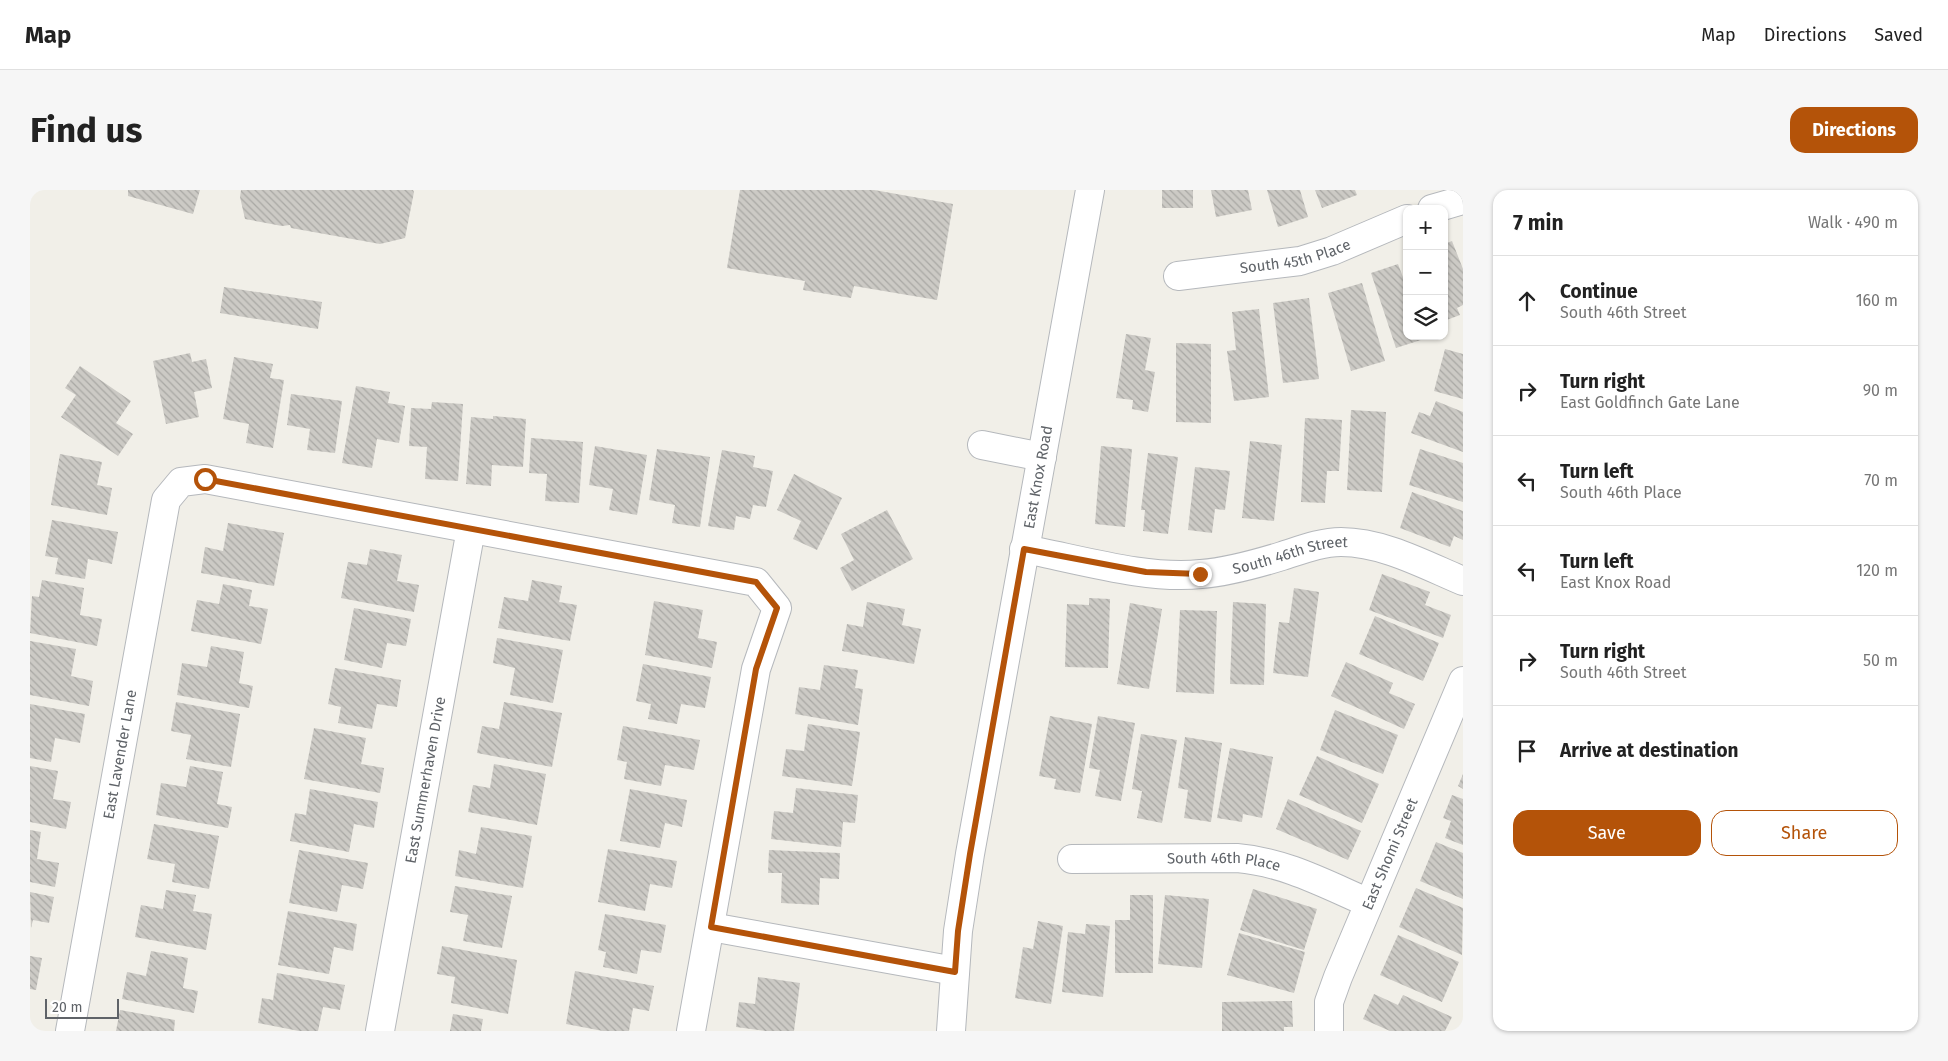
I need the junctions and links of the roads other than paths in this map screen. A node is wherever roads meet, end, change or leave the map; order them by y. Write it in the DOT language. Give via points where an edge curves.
graph roads {
  1 [pos="1090,190"];
  2 [pos="1463,200"];
  3 [pos="1446,205"];
  4 [pos="1403,220"];
  5 [pos="1178,276"];
  6 [pos="982,445"];
  7 [pos="1042,457"];
  8 [pos="471,529"];
  9 [pos="1024,549"];
  10 [pos="1463,581"];
  11 [pos="1463,681"];
  12 [pos="1072,859"];
  13 [pos="1368,903"];
  14 [pos="711,927"];
  15 [pos="955,972"];
  16 [pos="70,1031"];
  17 [pos="380,1031"];
  18 [pos="691,1031"];
  19 [pos="951,1031"];
  20 [pos="1329,1031"];
  1 -- 7 [label="street, East Knox Road"];
  2 -- 3 [label="street"];
  4 -- 5 [label="street, South 45th Place" via="1332,251 1300,261"];
  6 -- 7 [label="street"];
  7 -- 9 [label="street, East Knox Road"];
  8 -- 14 [label="street" via="756,582 777,608 756,669"];
  8 -- 16 [label="street, East Lavender Lane" via="205,479 181,482 166,500"];
  8 -- 17 [label="street, East Summerhaven Drive"];
  9 -- 10 [label="street, South 46th Street" via="1146,572 1184,575 1230,569 1340,542 1389,551"];
  9 -- 15 [label="street, East Knox Road" via="970,854"];
  11 -- 13 [label="street, East Shomi Street"];
  12 -- 13 [label="street, South 46th Place" via="1260,860 1278,864"];
  13 -- 20 [label="street, East Shomi Street" via="1329,1002"];
  14 -- 15 [label="street"];
  14 -- 18 [label="street"];
  15 -- 19 [label="street, East Knox Road"];
}
